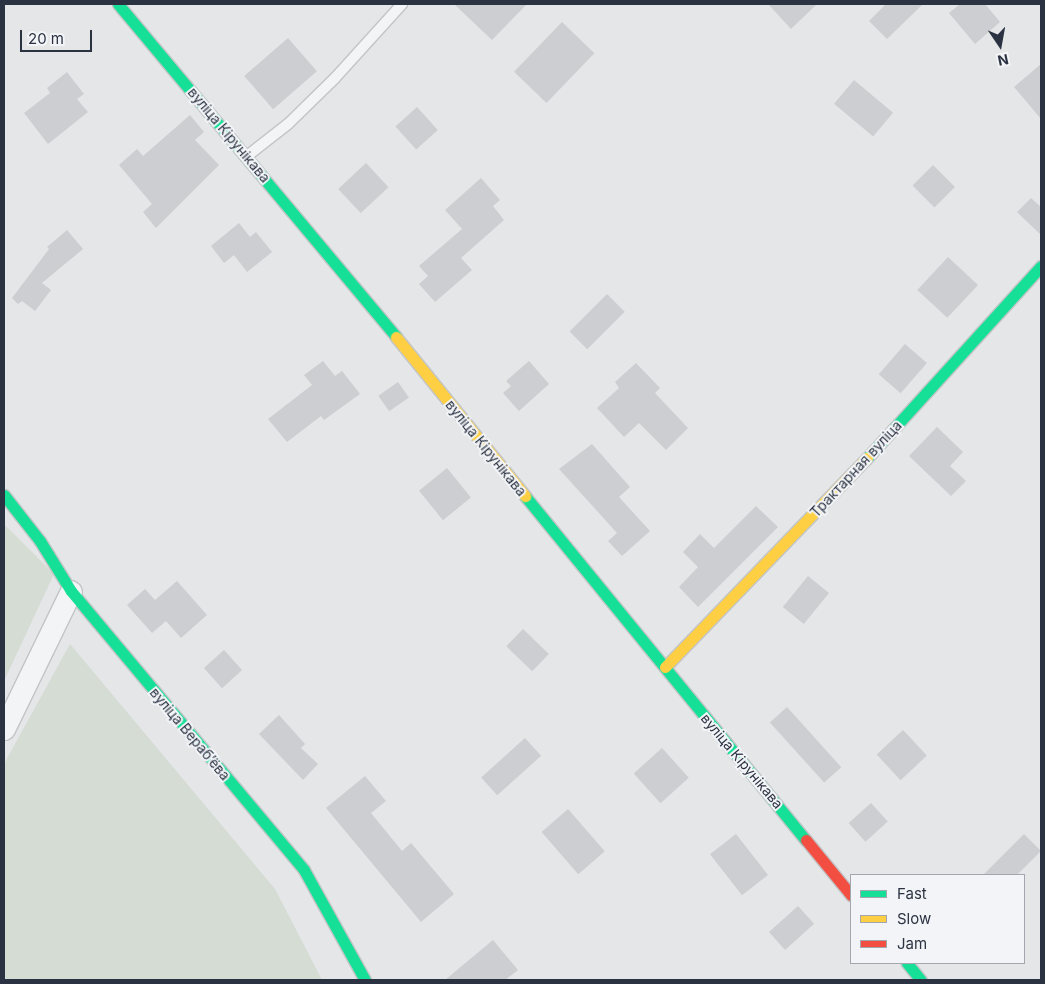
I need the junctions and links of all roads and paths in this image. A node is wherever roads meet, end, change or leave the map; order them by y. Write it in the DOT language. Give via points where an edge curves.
graph roads {
  1 [pos="118,4"];
  2 [pos="402,4"];
  3 [pos="247,156"];
  4 [pos="1041,266"];
  5 [pos="4,495"];
  6 [pos="71,591"];
  7 [pos="664,668"];
  8 [pos="4,728"];
  9 [pos="850,893"];
  10 [pos="908,964"];
  11 [pos="365,980"];
  12 [pos="921,980"];
  1 -- 3 [label="street, вуліца Кірунікава"];
  2 -- 3 [label="lane" via="335,78 288,124"];
  3 -- 7 [label="street, вуліца Кірунікава"];
  4 -- 7 [label="street, Трактарная вуліца" via="845,482"];
  5 -- 6 [label="street, вуліца Верабʼёва" via="40,541"];
  6 -- 8 [label="street"];
  6 -- 11 [label="street, вуліца Верабʼёва" via="304,870"];
  7 -- 9 [label="street, вуліца Кірунікава"];
  10 -- 12 [label="street"];
}
